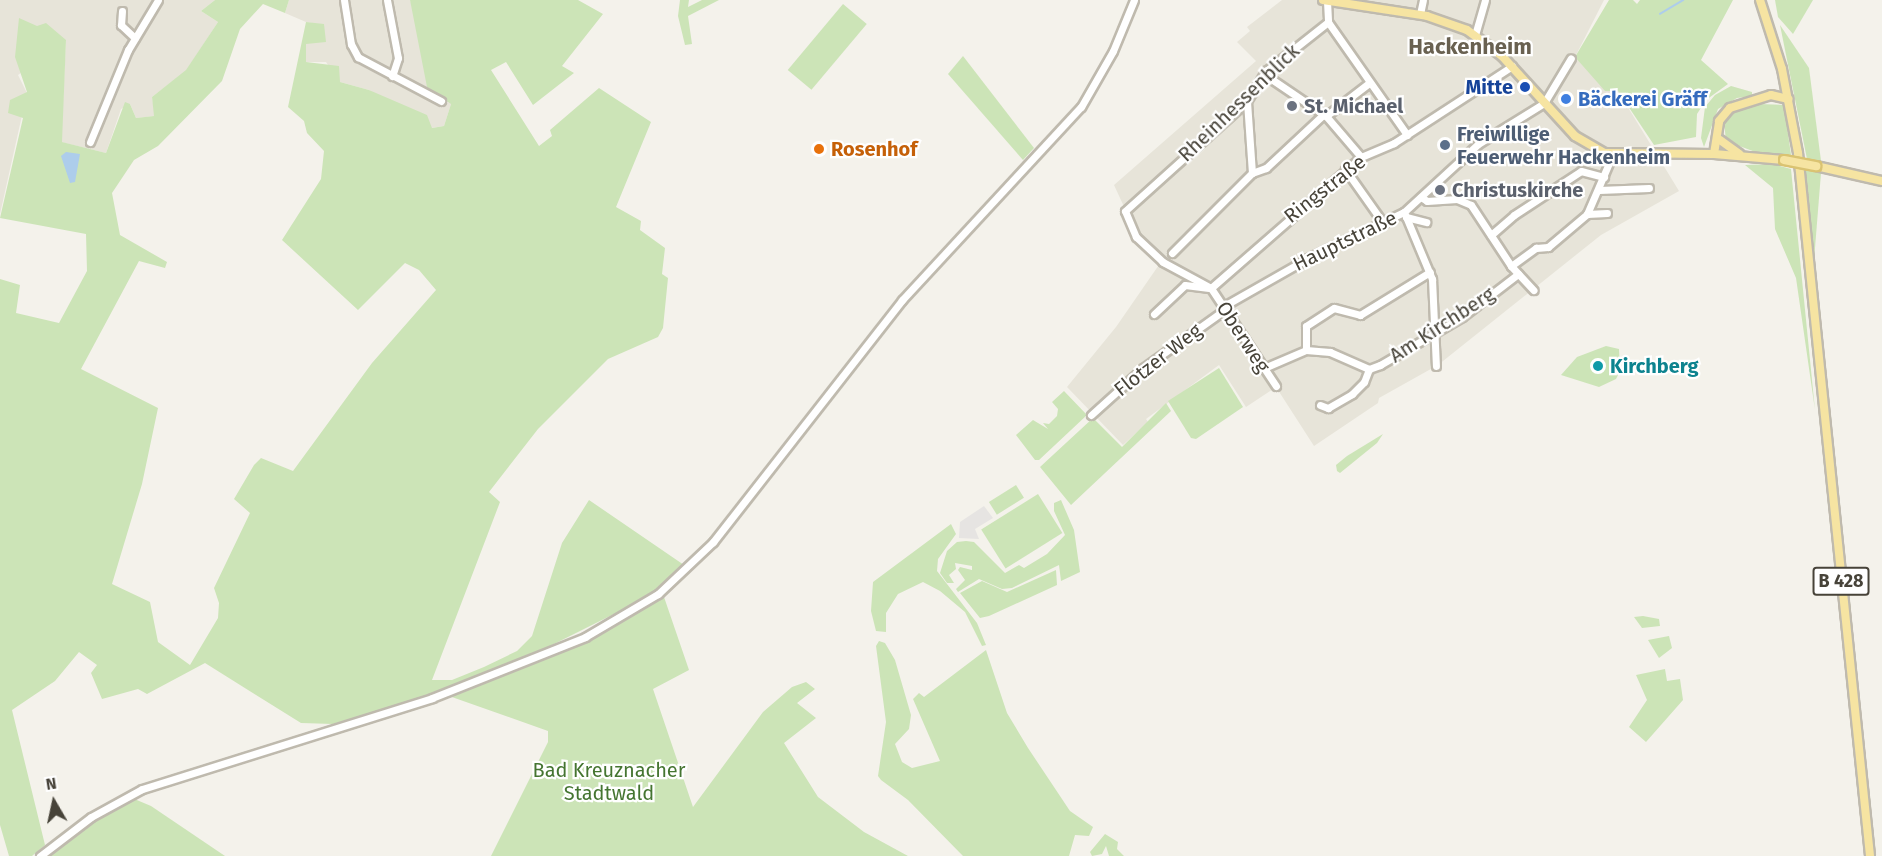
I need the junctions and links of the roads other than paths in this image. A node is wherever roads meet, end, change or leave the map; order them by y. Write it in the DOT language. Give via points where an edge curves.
graph roads {
  1 [pos="158,0"];
  2 [pos="344,0"];
  3 [pos="387,0"];
  4 [pos="1134,0"];
  5 [pos="1323,0"];
  6 [pos="1423,0"];
  7 [pos="1485,0"];
  8 [pos="1760,0"];
  9 [pos="1332,1"];
  10 [pos="122,11"];
  11 [pos="1420,14"];
  12 [pos="1328,22"];
  13 [pos="1475,35"];
  14 [pos="135,38"];
  15 [pos="1571,58"];
  16 [pos="1512,66"];
  17 [pos="1782,69"];
  18 [pos="1264,74"];
  19 [pos="392,76"];
  20 [pos="1369,83"];
  21 [pos="1771,95"];
  22 [pos="1789,99"];
  23 [pos="1754,100"];
  24 [pos="441,101"];
  25 [pos="1247,101"];
  26 [pos="1544,104"];
  27 [pos="1325,115"];
  28 [pos="1719,124"];
  29 [pos="1407,135"];
  30 [pos="1720,140"];
  31 [pos="90,142"];
  32 [pos="1714,154"];
  33 [pos="1743,155"];
  34 [pos="1612,156"];
  35 [pos="1361,157"];
  36 [pos="1345,169"];
  37 [pos="1252,173"];
  38 [pos="1604,177"];
  39 [pos="1882,181"];
  40 [pos="1649,188"];
  41 [pos="1599,190"];
  42 [pos="1421,197"];
  43 [pos="1125,211"];
  44 [pos="1607,213"];
  45 [pos="1405,214"];
  46 [pos="1587,214"];
  47 [pos="1426,222"];
  48 [pos="1384,224"];
  49 [pos="1491,235"];
  50 [pos="1172,253"];
  51 [pos="1510,266"];
  52 [pos="1430,272"];
  53 [pos="1518,274"];
  54 [pos="1211,288"];
  55 [pos="1533,290"];
  56 [pos="1224,306"];
  57 [pos="1154,314"];
  58 [pos="1433,336"];
  59 [pos="1306,350"];
  60 [pos="1436,366"];
  61 [pos="1264,368"];
  62 [pos="1369,369"];
  63 [pos="1276,386"];
  64 [pos="1320,405"];
  65 [pos="1091,415"];
  66 [pos="40,856"];
  67 [pos="1870,856"];
  1 -- 14 [label="street"];
  2 -- 19 [label="street" via="356,53 366,64"];
  3 -- 19 [label="street" via="398,58"];
  4 -- 66 [label="street" via="1113,51 1081,107 902,300 713,542 658,594 585,637 432,698 142,789 91,816"];
  5 -- 9 [label="main road"];
  6 -- 11 [label="street"];
  7 -- 13 [label="street"];
  8 -- 17 [label="main road, B 428"];
  9 -- 11 [label="main road"];
  9 -- 12 [label="street"];
  10 -- 14 [label="street" via="122,25"];
  11 -- 13 [label="main road" via="1450,22"];
  12 -- 18 [label="street, Rheinhessenblick"];
  12 -- 20 [label="street"];
  13 -- 16 [label="main road"];
  14 -- 31 [label="street"];
  15 -- 26 [label="street"];
  16 -- 26 [label="main road"];
  16 -- 29 [label="street, Ringstraße"];
  17 -- 21 [label="main road"];
  17 -- 22 [label="main road, B 428"];
  18 -- 25 [label="street, Rheinhessenblick"];
  18 -- 27 [label="street"];
  19 -- 24 [label="street"];
  20 -- 27 [label="street"];
  20 -- 29 [label="street"];
  21 -- 22 [label="main road"];
  21 -- 23 [label="main road"];
  22 -- 23 [label="main road"];
  22 -- 67 [label="main road, B 428"];
  23 -- 28 [label="main road" via="1733,106"];
  25 -- 37 [label="street"];
  25 -- 43 [label="street, Rheinhessenblick"];
  26 -- 34 [label="main road" via="1580,140"];
  26 -- 42 [label="street, Hauptstraße" via="1478,144"];
  27 -- 35 [label="street"];
  27 -- 37 [label="street" via="1266,168"];
  28 -- 30 [label="main road"];
  28 -- 32 [label="main road"];
  29 -- 35 [label="street, Ringstraße"];
  30 -- 32 [label="main road"];
  30 -- 33 [label="main road"];
  32 -- 33 [label="main road"];
  32 -- 34 [label="main road"];
  33 -- 39 [label="main road, bridge"];
  34 -- 38 [label="street"];
  35 -- 36 [label="street, Ringstraße"];
  36 -- 48 [label="street"];
  36 -- 54 [label="street, Ringstraße"];
  37 -- 50 [label="street"];
  38 -- 41 [label="street"];
  38 -- 49 [label="street" via="1581,171"];
  40 -- 41 [label="street"];
  41 -- 46 [label="street"];
  42 -- 45 [label="street, Hauptstraße"];
  42 -- 49 [label="street" via="1427,201 1457,199 1471,205"];
  43 -- 54 [label="street, Oberweg" via="1136,237 1163,262"];
  44 -- 46 [label="street"];
  45 -- 47 [label="street"];
  45 -- 48 [label="street, Hauptstraße"];
  45 -- 52 [label="street"];
  46 -- 51 [label="street" via="1548,247 1536,248"];
  48 -- 56 [label="street, Hauptstraße" via="1308,258"];
  49 -- 51 [label="street"];
  51 -- 53 [label="street"];
  52 -- 58 [label="street"];
  52 -- 59 [label="street" via="1360,315 1334,308 1306,326"];
  53 -- 55 [label="street"];
  53 -- 58 [label="street, Am Kirchberg"];
  54 -- 56 [label="street, Oberweg"];
  54 -- 57 [label="street, Oberweg" via="1185,285"];
  56 -- 61 [label="street, Oberweg"];
  56 -- 65 [label="street, Flotzer Weg" via="1223,311 1143,368"];
  58 -- 60 [label="street"];
  58 -- 62 [label="street, Am Kirchberg"];
  59 -- 61 [label="street"];
  59 -- 62 [label="street, Am Kirchberg" via="1330,352"];
  61 -- 63 [label="street, Oberweg"];
  62 -- 64 [label="street" via="1364,382 1352,394 1328,408"];
}
